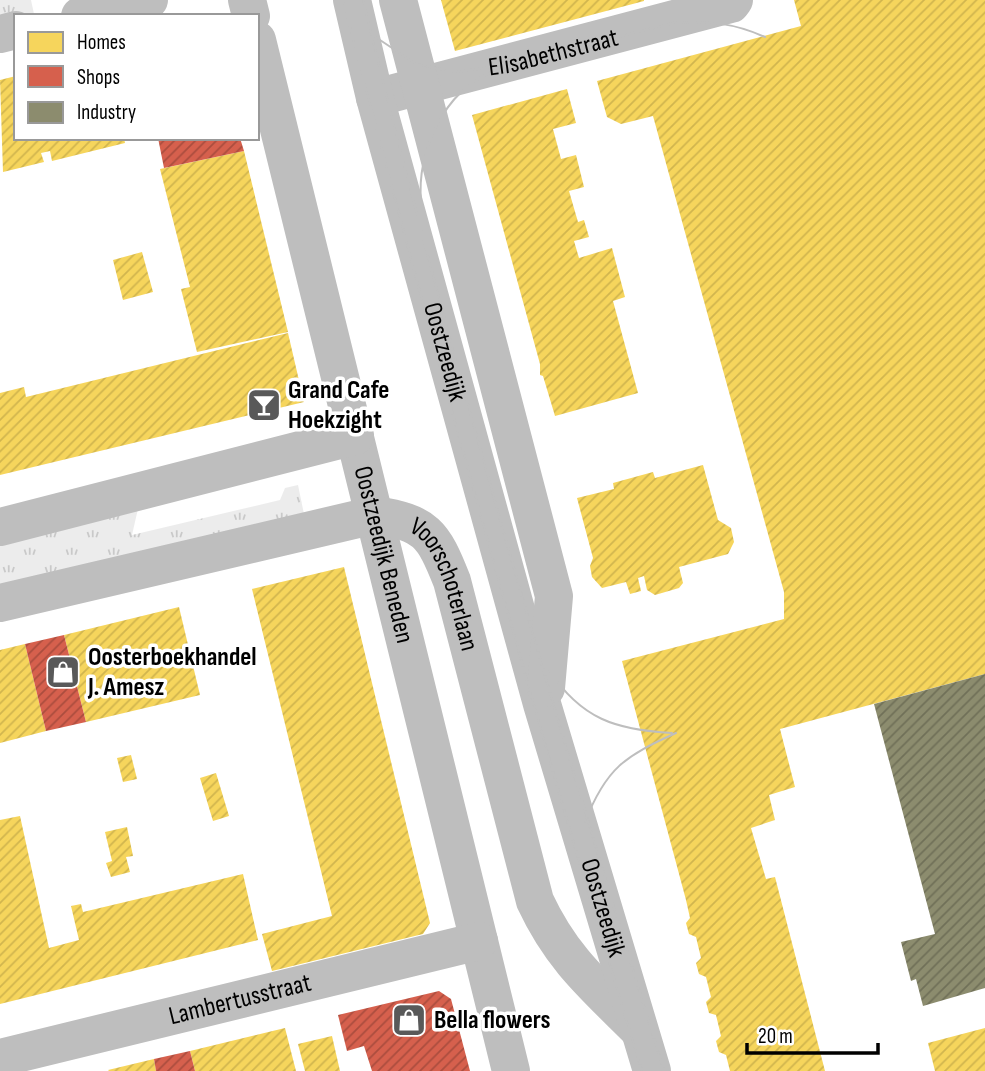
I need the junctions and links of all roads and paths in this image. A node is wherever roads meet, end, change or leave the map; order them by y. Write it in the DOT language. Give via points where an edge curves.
graph roads {
  1 [pos="149,0"];
  2 [pos="352,0"];
  3 [pos="398,0"];
  4 [pos="732,2"];
  5 [pos="89,14"];
  6 [pos="259,48"];
  7 [pos="421,86"];
  8 [pos="375,98"];
  9 [pos="355,436"];
  10 [pos="375,515"];
  11 [pos="0,527"];
  12 [pos="0,603"];
  13 [pos="542,704"];
  14 [pos="479,942"];
  15 [pos="639,1030"];
  16 [pos="0,1058"];
  17 [pos="511,1071"];
  18 [pos="652,1071"];
  1 -- 5 [label="street"];
  2 -- 8 [label="street, Oostzeedijk"];
  3 -- 7 [label="street, Oostzeedijk"];
  4 -- 7 [label="street, Elisabethstraat"];
  6 -- 9 [label="street, Oostzeedijk Beneden"];
  7 -- 8 [label="street, Elisabethstraat"];
  7 -- 13 [label="street, Oostzeedijk" via="554,596 548,682"];
  8 -- 13 [label="street, Oostzeedijk"];
  9 -- 10 [label="street, Oostzeedijk Beneden"];
  9 -- 11 [label="street"];
  10 -- 12 [label="street, Voorschoterlaan"];
  10 -- 14 [label="street, Oostzeedijk Beneden"];
  10 -- 15 [label="street, Voorschoterlaan" via="406,520 422,529 446,566 535,901 566,956"];
  13 -- 15 [label="street, Oostzeedijk"];
  14 -- 16 [label="street, Lambertusstraat"];
  14 -- 17 [label="street, Oostzeedijk Beneden"];
  15 -- 18 [label="street, Oostzeedijk"];
}
